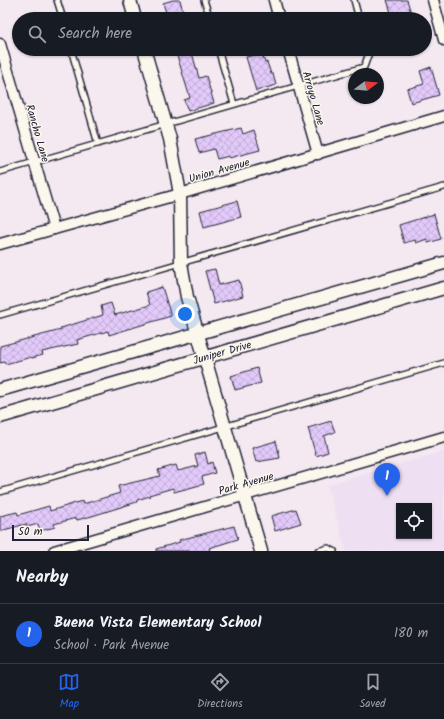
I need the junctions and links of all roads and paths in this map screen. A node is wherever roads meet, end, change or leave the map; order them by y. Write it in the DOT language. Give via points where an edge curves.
graph roads {
  1 [pos="57,0"];
  2 [pos="130,0"];
  3 [pos="204,0"];
  4 [pos="274,0"];
  5 [pos="354,0"];
  6 [pos="433,0"];
  7 [pos="61,12"];
  8 [pos="133,12"];
  9 [pos="208,12"];
  10 [pos="278,12"];
  11 [pos="357,12"];
  12 [pos="444,40"];
  13 [pos="0,44"];
  14 [pos="73,56"];
  15 [pos="146,56"];
  16 [pos="220,56"];
  17 [pos="290,56"];
  18 [pos="367,56"];
  19 [pos="298,85"];
  20 [pos="234,104"];
  21 [pos="444,116"];
  22 [pos="165,124"];
  23 [pos="98,144"];
  24 [pos="318,154"];
  25 [pos="34,163"];
  26 [pos="0,172"];
  27 [pos="444,188"];
  28 [pos="180,194"];
  29 [pos="54,229"];
  30 [pos="0,244"];
  31 [pos="182,263"];
  32 [pos="444,263"];
  33 [pos="444,288"];
  34 [pos="0,315"];
  35 [pos="197,332"];
  36 [pos="204,358"];
  37 [pos="444,363"];
  38 [pos="0,390"];
  39 [pos="0,417"];
  40 [pos="225,427"];
  41 [pos="444,437"];
  42 [pos="0,492"];
  43 [pos="245,496"];
  44 [pos="54,551"];
  45 [pos="261,551"];
  46 [pos="318,551"];
  47 [pos="334,551"];
  1 -- 7 [label="lane"];
  2 -- 8 [label="street"];
  3 -- 9 [label="lane"];
  4 -- 10 [label="street"];
  5 -- 11 [label="lane"];
  6 -- 12 [label="street"];
  13 -- 25 [label="street, Rancho Lane"];
  14 -- 23 [label="lane"];
  15 -- 22 [label="street"];
  16 -- 20 [label="lane"];
  17 -- 19 [label="street, Arroyo Lane"];
  18 -- 19 [label="lane" via="364,67"];
  19 -- 20 [label="lane"];
  19 -- 24 [label="street, Arroyo Lane"];
  20 -- 22 [label="lane"];
  21 -- 24 [label="street, Union Avenue"];
  22 -- 23 [label="lane"];
  22 -- 28 [label="street"];
  23 -- 25 [label="lane"];
  24 -- 28 [label="street, Union Avenue"];
  25 -- 26 [label="lane"];
  25 -- 29 [label="street, Rancho Lane"];
  27 -- 31 [label="lane"];
  28 -- 29 [label="street, Union Avenue"];
  28 -- 31 [label="street"];
  29 -- 30 [label="street, Union Avenue"];
  31 -- 34 [label="lane"];
  31 -- 35 [label="street" via="187,297"];
  32 -- 35 [label="street"];
  33 -- 36 [label="street, Juniper Drive"];
  35 -- 36 [label="street"];
  35 -- 38 [label="street"];
  36 -- 39 [label="street, Juniper Drive"];
  36 -- 40 [label="street"];
  37 -- 40 [label="lane"];
  40 -- 42 [label="lane"];
  40 -- 43 [label="street"];
  41 -- 43 [label="street, Park Avenue"];
  43 -- 44 [label="street, Park Avenue"];
  43 -- 45 [label="street"];
  46 -- 47 [label="lane" via="328,548"];
}
